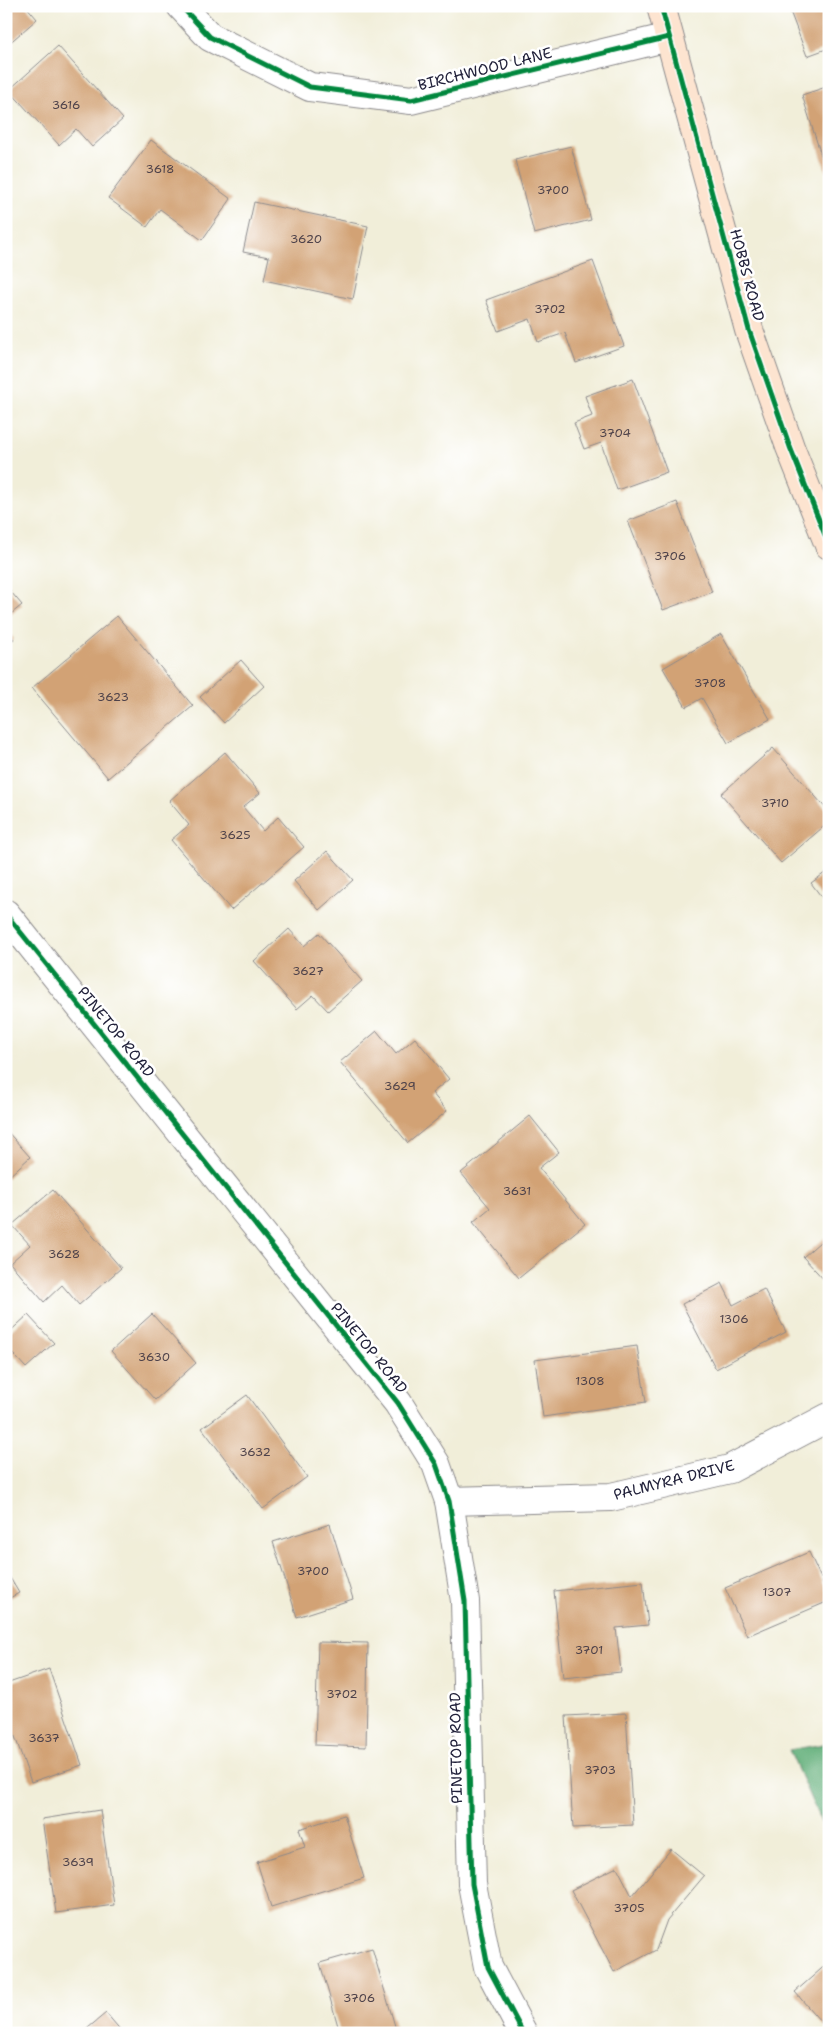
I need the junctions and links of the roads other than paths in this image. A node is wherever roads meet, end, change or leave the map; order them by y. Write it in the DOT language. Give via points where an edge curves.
graph roads {
  1 [pos="181,6"];
  2 [pos="661,6"];
  3 [pos="669,37"];
  4 [pos="829,545"];
  5 [pos="6,914"];
  6 [pos="829,1417"];
  7 [pos="449,1501"];
  8 [pos="523,2033"];
  1 -- 3 [label="street, BIRCHWOOD LANE" via="210,37 310,87 411,100"];
  2 -- 3 [label="street, HOBBS ROAD"];
  3 -- 4 [label="street, HOBBS ROAD" via="749,330"];
  5 -- 7 [label="street, PINETOP ROAD" via="398,1403 436,1464"];
  6 -- 7 [label="street, PALMYRA DRIVE" via="730,1469 611,1497"];
  7 -- 8 [label="street, PINETOP ROAD" via="465,1601 472,1884 488,1967"];
}
